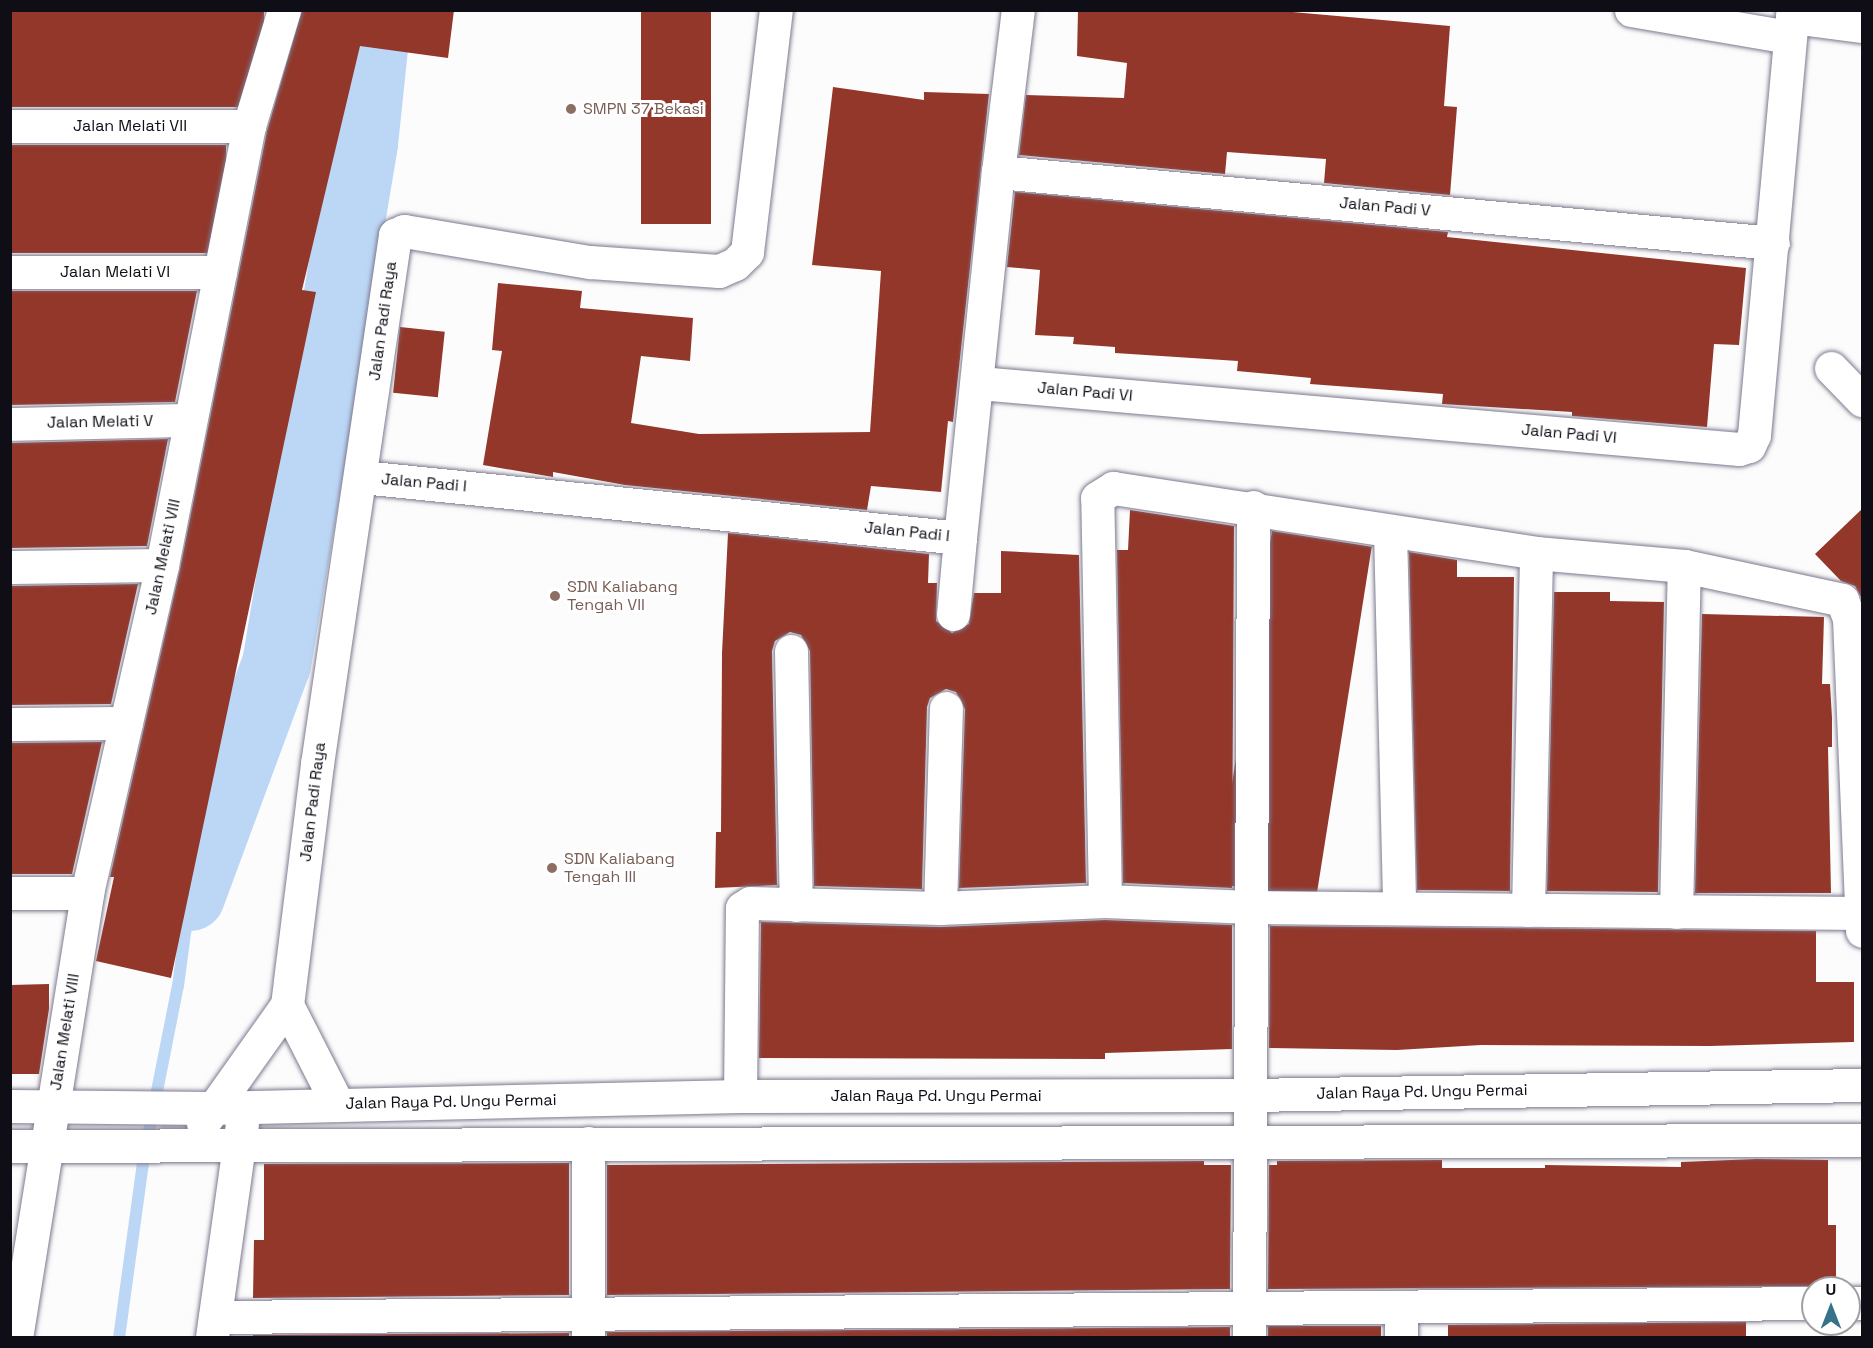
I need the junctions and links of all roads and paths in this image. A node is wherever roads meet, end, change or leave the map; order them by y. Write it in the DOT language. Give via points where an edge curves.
graph roads {
  1 [pos="284,10"];
  2 [pos="776,10"];
  3 [pos="1018,10"];
  4 [pos="1631,10"];
  5 [pos="1791,22"];
  6 [pos="1863,26"];
  7 [pos="10,126"];
  8 [pos="249,126"];
  9 [pos="998,172"];
  10 [pos="1773,243"];
  11 [pos="10,272"];
  12 [pos="220,272"];
  13 [pos="1831,368"];
  14 [pos="979,382"];
  15 [pos="1863,400"];
  16 [pos="189,420"];
  17 [pos="10,424"];
  18 [pos="362,477"];
  19 [pos="1254,507"];
  20 [pos="1390,531"];
  21 [pos="960,538"];
  22 [pos="1536,553"];
  23 [pos="162,565"];
  24 [pos="1684,566"];
  25 [pos="10,567"];
  26 [pos="953,614"];
  27 [pos="1856,650"];
  28 [pos="791,651"];
  29 [pos="946,708"];
  30 [pos="126,723"];
  31 [pos="10,724"];
  32 [pos="10,893"];
  33 [pos="87,893"];
  34 [pos="1105,901"];
  35 [pos="796,905"];
  36 [pos="1250,907"];
  37 [pos="940,908"];
  38 [pos="1399,908"];
  39 [pos="1528,910"];
  40 [pos="1676,912"];
  41 [pos="1862,914"];
  42 [pos="1863,931"];
  43 [pos="286,1005"];
  44 [pos="1863,1085"];
  45 [pos="1248,1095"];
  46 [pos="740,1096"];
  47 [pos="338,1105"];
  48 [pos="10,1106"];
  49 [pos="53,1106"];
  50 [pos="244,1107"];
  51 [pos="210,1108"];
  52 [pos="1248,1140"];
  53 [pos="1863,1140"];
  54 [pos="588,1143"];
  55 [pos="193,1144"];
  56 [pos="10,1146"];
  57 [pos="47,1146"];
  58 [pos="238,1146"];
  59 [pos="1801,1305"];
  60 [pos="1401,1322"];
  61 [pos="1249,1323"];
  62 [pos="1096,1324"];
  63 [pos="587,1325"];
  64 [pos="213,1327"];
  65 [pos="16,1338"];
  1 -- 8 [label="street, Jalan Melati VIII"];
  2 -- 18 [label="street, Jalan Padi Raya" via="747,252 735,264 719,271 590,262 404,231 395,235"];
  3 -- 9 [label="street, Jalan Padi I"];
  4 -- 5 [label="street"];
  5 -- 6 [label="street"];
  5 -- 10 [label="street, Jalan Padi VI"];
  7 -- 8 [label="street, Jalan Melati VII"];
  8 -- 12 [label="street, Jalan Melati VIII"];
  9 -- 10 [label="street, Jalan Padi V"];
  9 -- 14 [label="street, Jalan Padi I"];
  10 -- 14 [label="street, Jalan Padi VI" via="1754,435 1749,446 1739,449"];
  11 -- 12 [label="street, Jalan Melati VI"];
  12 -- 16 [label="street, Jalan Melati VIII"];
  13 -- 15 [label="street"];
  14 -- 21 [label="street, Jalan Padi I"];
  16 -- 17 [label="street, Jalan Melati V"];
  16 -- 23 [label="street, Jalan Melati VIII"];
  18 -- 21 [label="street, Jalan Padi I"];
  18 -- 43 [label="street, Jalan Padi Raya" via="317,764"];
  19 -- 20 [label="street"];
  19 -- 34 [label="street" via="1113,488 1097,498"];
  19 -- 36 [label="street"];
  20 -- 22 [label="street"];
  20 -- 38 [label="street"];
  21 -- 26 [label="street"];
  22 -- 24 [label="street"];
  22 -- 39 [label="street"];
  23 -- 25 [label="street"];
  23 -- 30 [label="street, Jalan Melati VIII"];
  24 -- 27 [label="street" via="1842,600"];
  24 -- 40 [label="street"];
  27 -- 41 [label="street"];
  28 -- 35 [label="street"];
  29 -- 37 [label="street"];
  30 -- 31 [label="street"];
  30 -- 33 [label="street, Jalan Melati VIII"];
  32 -- 33 [label="street"];
  33 -- 49 [label="street, Jalan Melati VIII"];
  34 -- 36 [label="street"];
  34 -- 37 [label="street"];
  35 -- 37 [label="street"];
  35 -- 46 [label="street" via="750,903 742,908"];
  36 -- 38 [label="street"];
  36 -- 45 [label="street"];
  38 -- 39 [label="street"];
  39 -- 40 [label="street"];
  40 -- 41 [label="street"];
  41 -- 42 [label="street"];
  43 -- 47 [label="street"];
  43 -- 51 [label="street, Jalan Padi Raya"];
  44 -- 45 [label="street, Jalan Raya Pd. Ungu Permai"];
  45 -- 46 [label="street, Jalan Raya Pd. Ungu Permai"];
  45 -- 52 [label="street"];
  46 -- 47 [label="street, Jalan Raya Pd. Ungu Permai"];
  47 -- 50 [label="street, Jalan Raya Pd. Ungu Permai"];
  48 -- 49 [label="street, Jalan Raya Pd. Ungu Permai"];
  49 -- 51 [label="street, Jalan Raya Pd. Ungu Permai"];
  49 -- 57 [label="street, Jalan Melati VIII"];
  50 -- 51 [label="street, Jalan Raya Pd. Ungu Permai"];
  50 -- 58 [label="street"];
  51 -- 55 [label="street, Jalan Padi Raya"];
  52 -- 53 [label="street"];
  52 -- 54 [label="street"];
  52 -- 61 [label="street"];
  54 -- 58 [label="street"];
  54 -- 63 [label="street"];
  55 -- 57 [label="street"];
  55 -- 58 [label="street"];
  56 -- 57 [label="street"];
  57 -- 65 [label="street, Jalan Melati VIII"];
  58 -- 64 [label="street"];
  59 -- 60 [label="street"];
  60 -- 61 [label="street"];
  61 -- 62 [label="street"];
  62 -- 63 [label="street"];
  63 -- 64 [label="street"];
}
